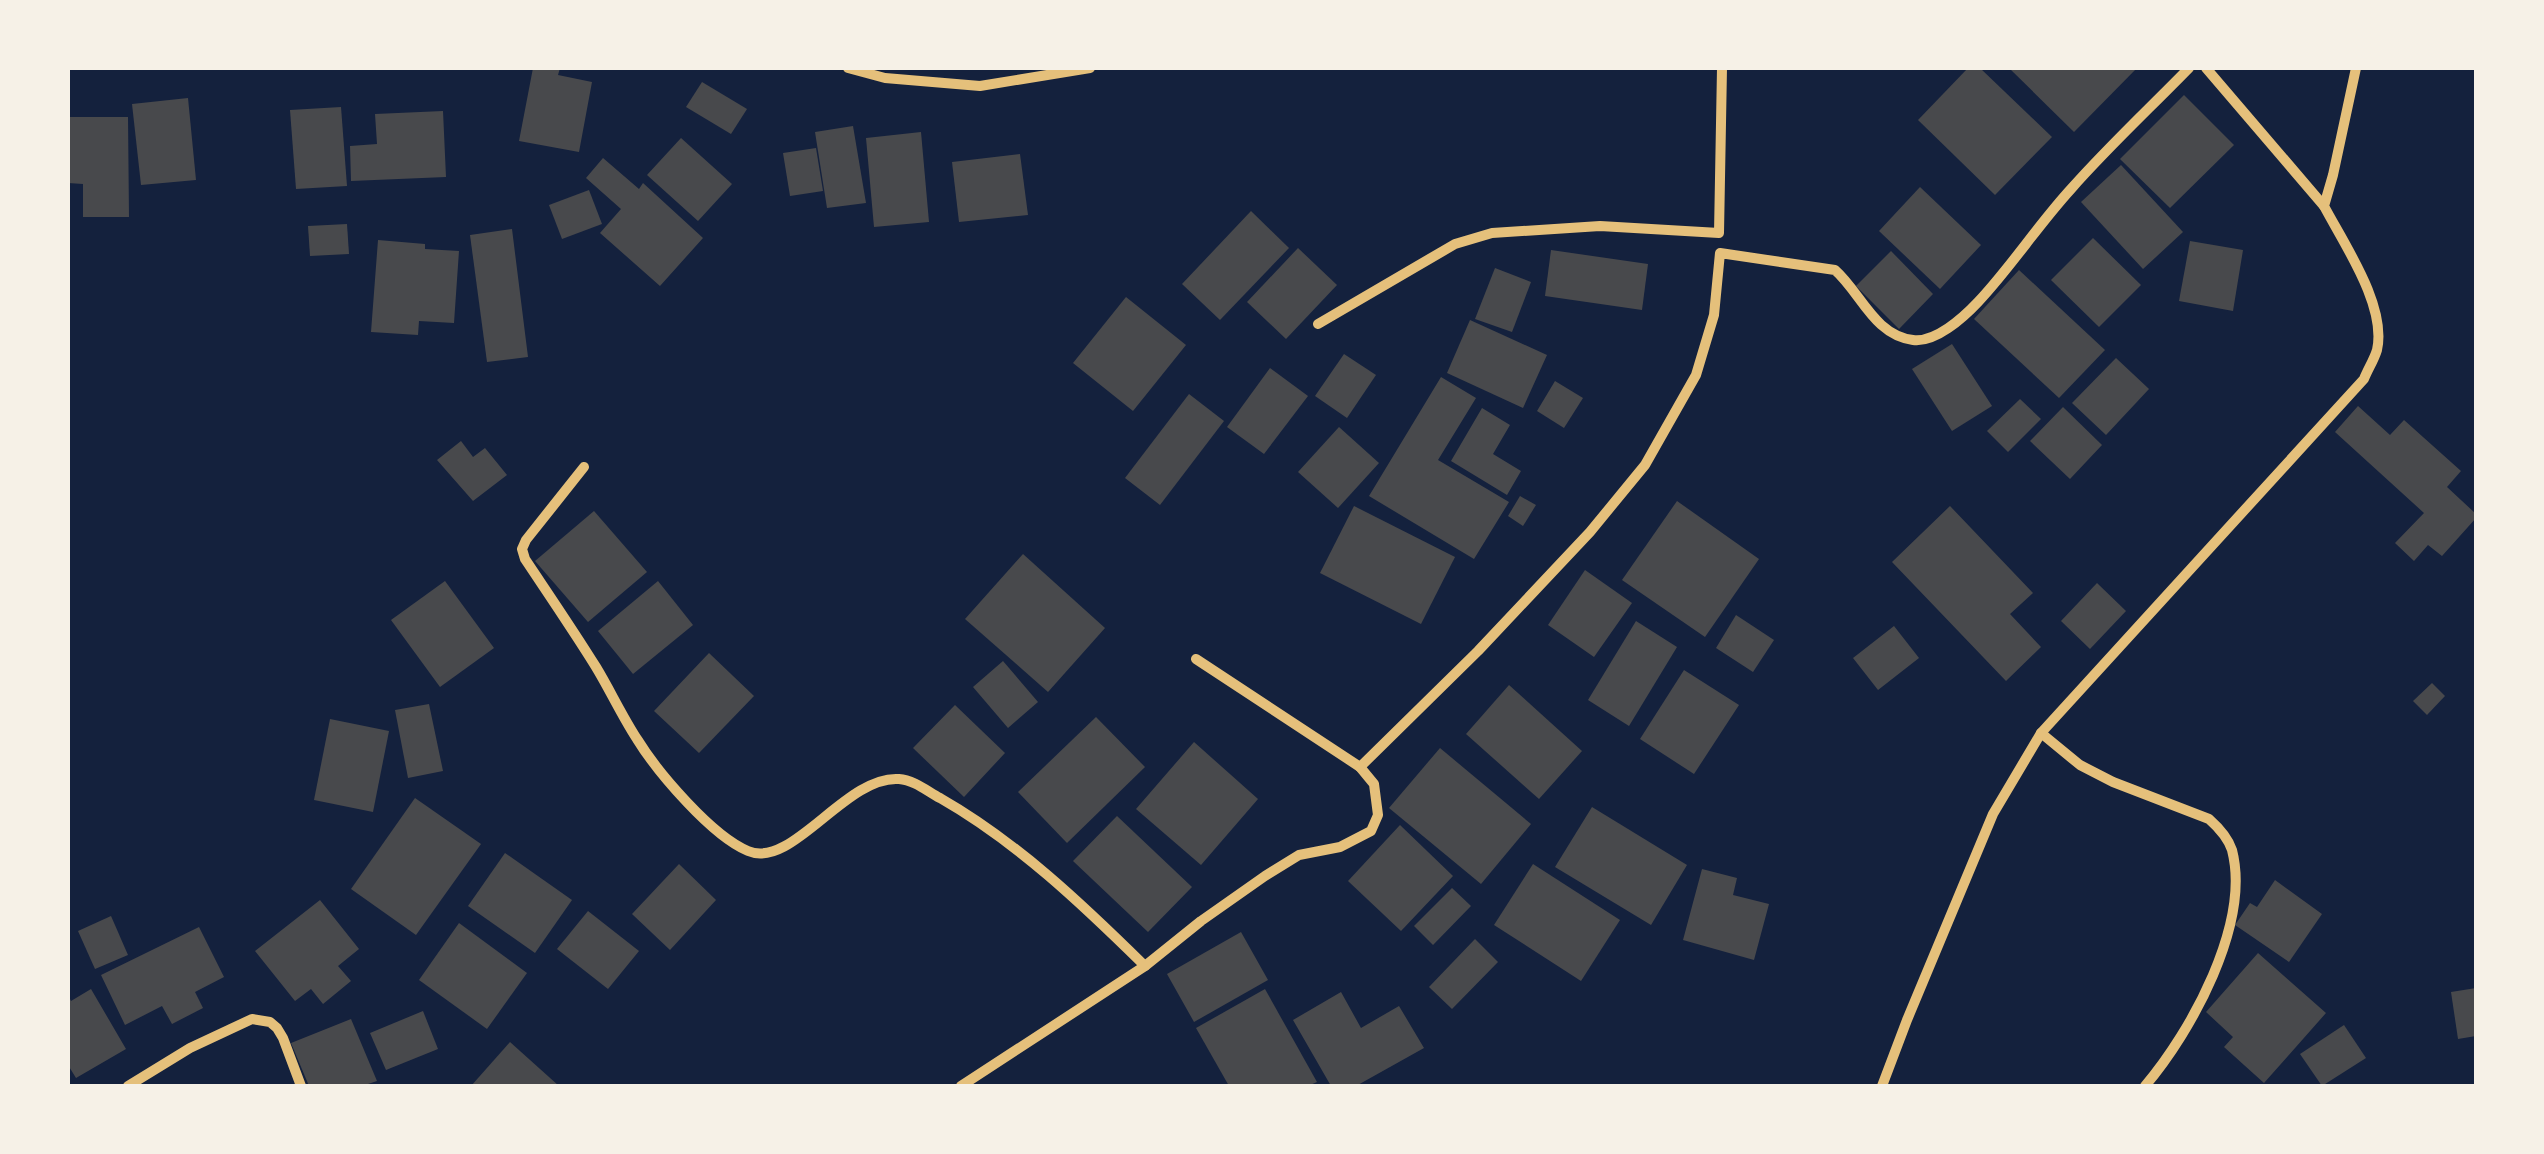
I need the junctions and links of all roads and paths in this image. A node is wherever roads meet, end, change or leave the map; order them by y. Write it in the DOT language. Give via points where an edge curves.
graph roads {
  1 [pos="848,68"];
  2 [pos="1090,68"];
  3 [pos="1722,68"];
  4 [pos="2190,68"];
  5 [pos="2206,68"];
  6 [pos="2356,68"];
  7 [pos="1031,73"];
  8 [pos="2324,206"];
  9 [pos="1718,233"];
  10 [pos="1720,253"];
  11 [pos="1318,324"];
  12 [pos="584,467"];
  13 [pos="1196,660"];
  14 [pos="2042,733"];
  15 [pos="1360,767"];
  16 [pos="1145,966"];
  17 [pos="128,1086"];
  18 [pos="301,1086"];
  19 [pos="961,1086"];
  20 [pos="1882,1086"];
  21 [pos="2145,1086"];
  1 -- 7 [label="street" via="980,86"];
  2 -- 7 [label="street"];
  3 -- 9 [label="street"];
  4 -- 10 [label="street" via="2072,188 1978,302 1932,336 1896,336 1835,270"];
  5 -- 8 [label="street"];
  6 -- 8 [label="street"];
  8 -- 14 [label="street" via="2367,288 2379,328 2364,378"];
  9 -- 10 [label="street"];
  9 -- 11 [label="street" via="1600,226 1492,232 1455,244"];
  10 -- 15 [label="street" via="1714,315 1696,375 1645,465 1478,652"];
  12 -- 16 [label="street" via="526,540 525,559 638,742 723,837 752,854 774,851 851,796 880,781 908,780 1006,843"];
  13 -- 15 [label="street"];
  14 -- 20 [label="street" via="1993,814"];
  14 -- 21 [label="street" via="2097,774 2209,819 2232,848 2235,892 2221,956 2168,1060"];
  15 -- 16 [label="street" via="1374,784 1378,816 1371,831 1299,856"];
  16 -- 19 [label="street"];
  17 -- 18 [label="street" via="252,1019 277,1028"];
}
